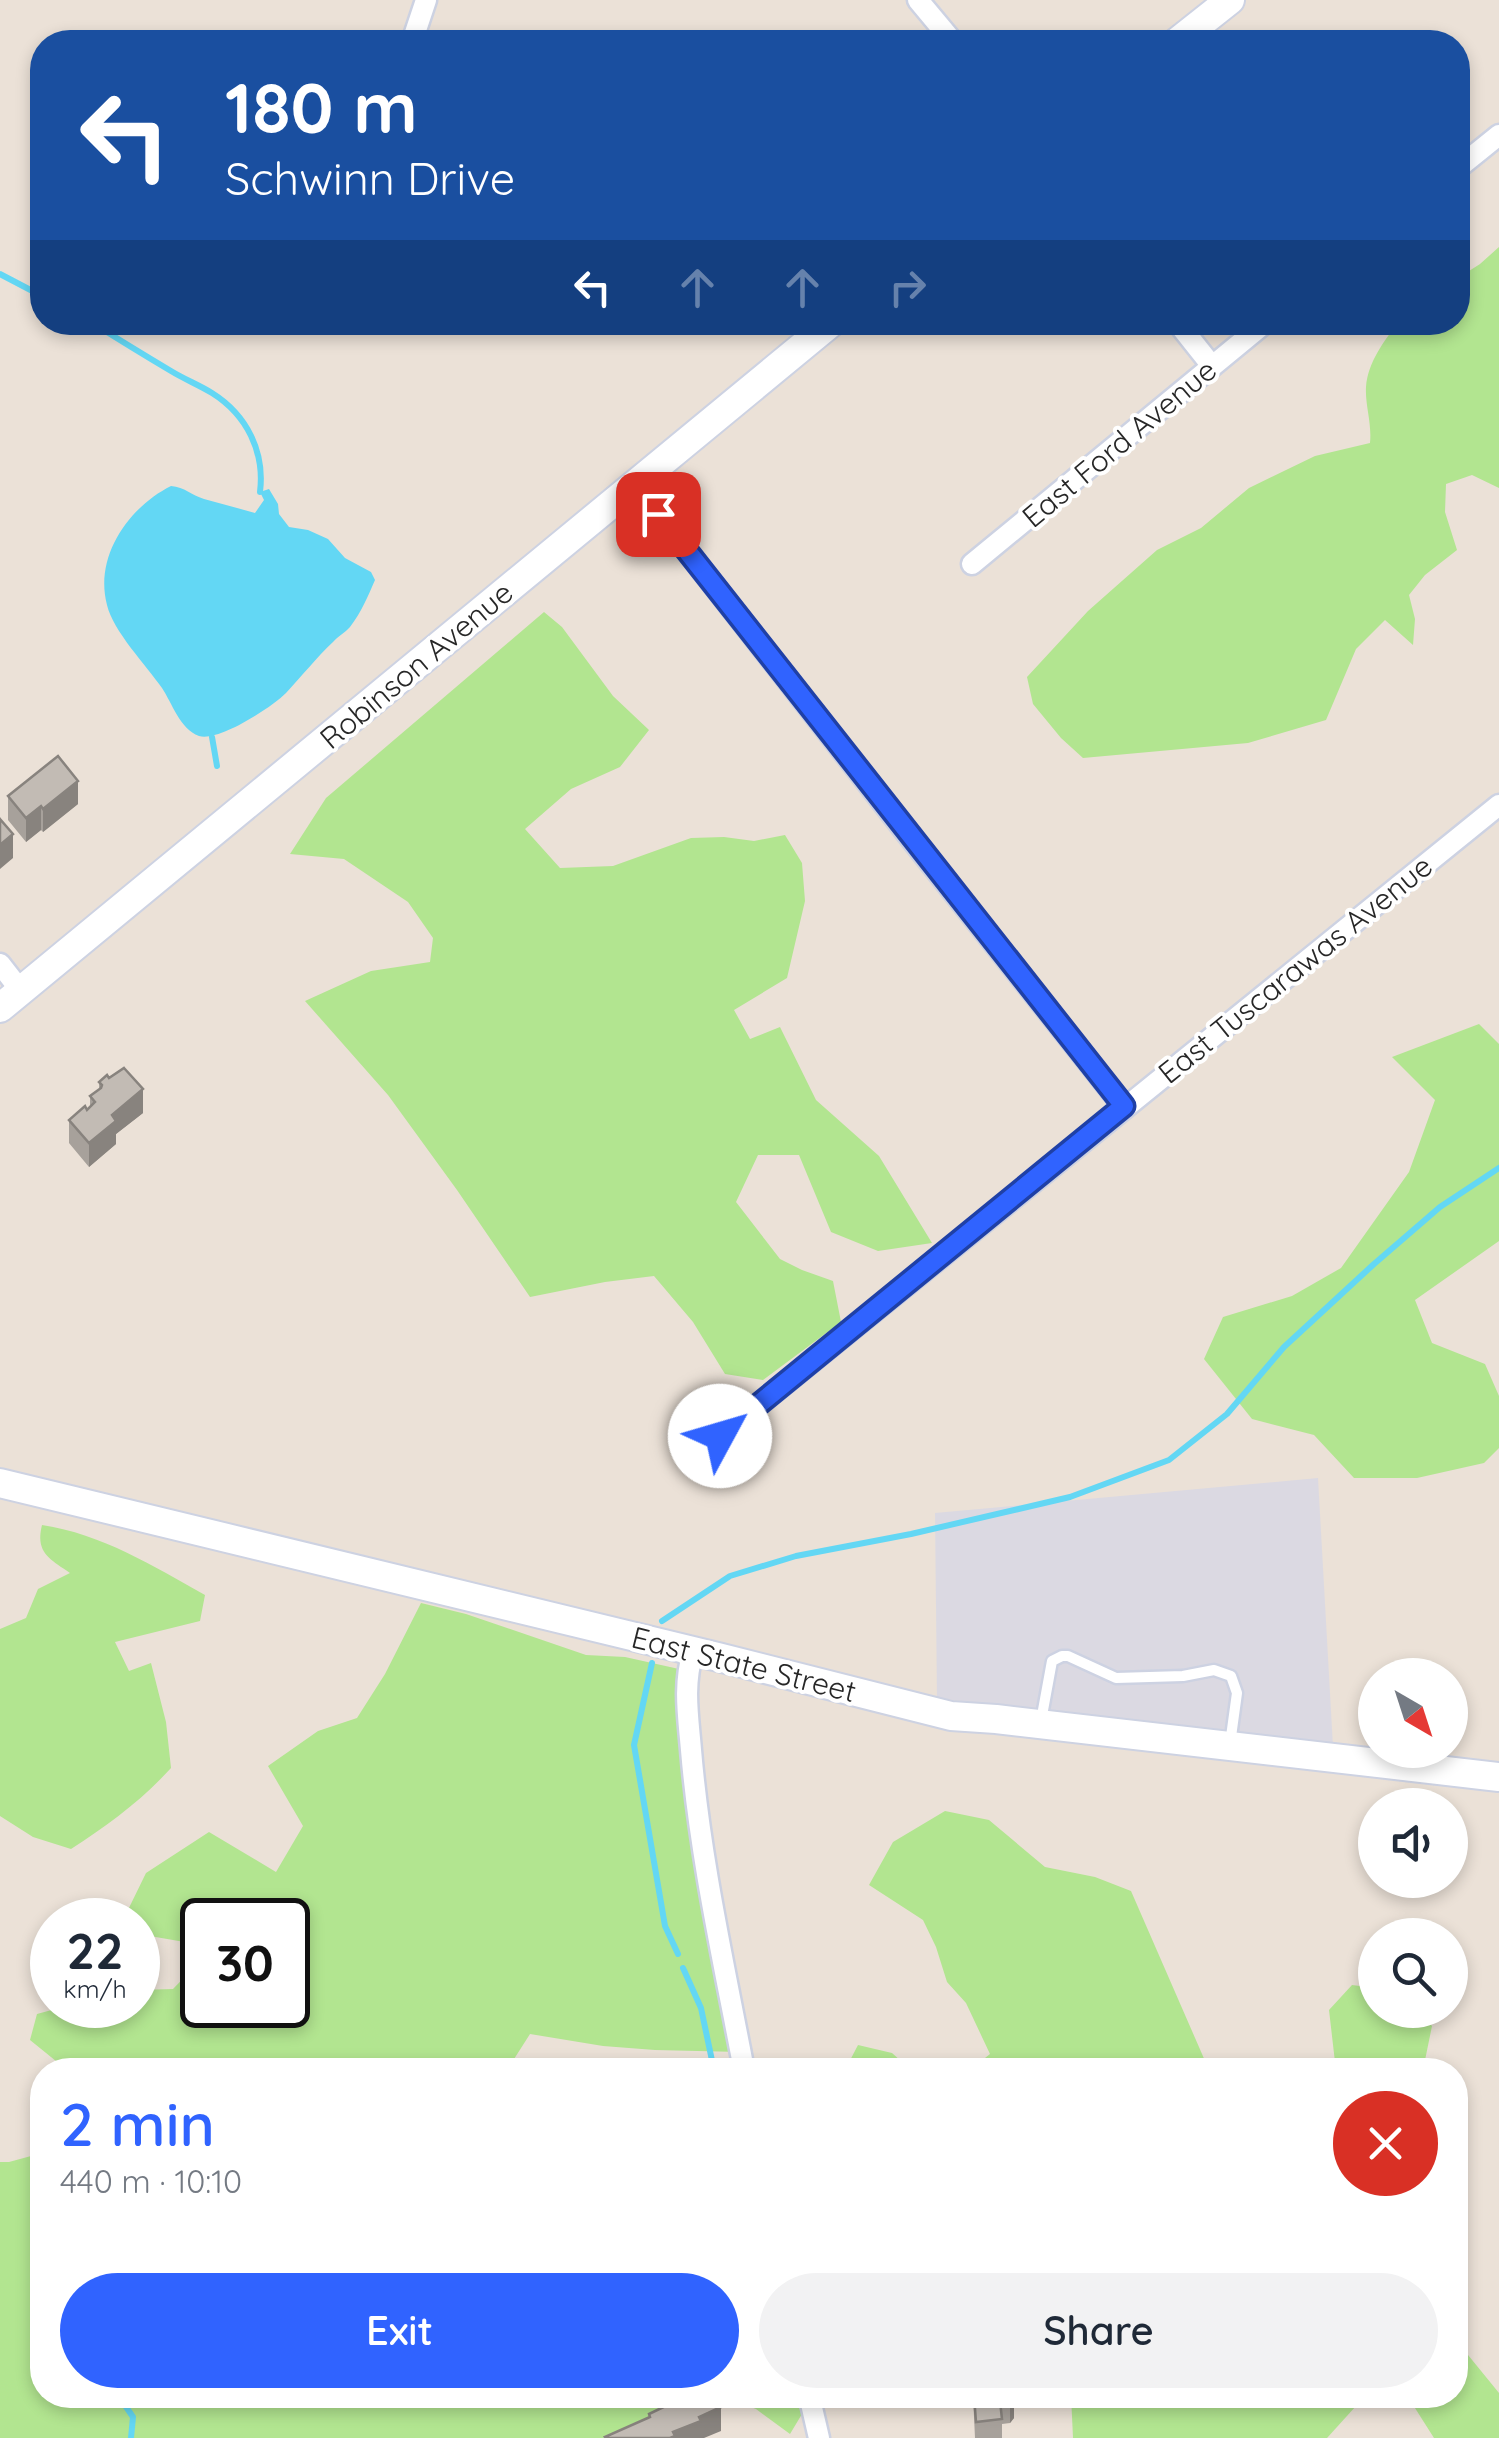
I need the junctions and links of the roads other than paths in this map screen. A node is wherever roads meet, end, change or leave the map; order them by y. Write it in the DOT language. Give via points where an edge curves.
graph roads {
  1 [pos="426,0"];
  2 [pos="918,0"];
  3 [pos="1230,0"];
  4 [pos="416,30"];
  5 [pos="943,30"];
  6 [pos="1191,30"];
  7 [pos="1499,135"];
  8 [pos="1470,158"];
  9 [pos="816,335"];
  10 [pos="1187,335"];
  11 [pos="1250,335"];
  12 [pos="1212,366"];
  13 [pos="634,484"];
  14 [pos="972,564"];
  15 [pos="1499,805"];
  16 [pos="0,964"];
  17 [pos="11,1000"];
  18 [pos="1124,1106"];
  19 [pos="720,1436"];
  20 [pos="0,1482"];
  21 [pos="693,1651"];
  22 [pos="1040,1724"];
  23 [pos="1230,1746"];
  24 [pos="1499,1777"];
  25 [pos="742,2058"];
  26 [pos="812,2408"];
  27 [pos="818,2438"];
  1 -- 4 [label="street"];
  2 -- 5 [label="street"];
  3 -- 6 [label="street"];
  7 -- 8 [label="street"];
  9 -- 13 [label="street, Robinson Avenue"];
  10 -- 12 [label="street"];
  11 -- 12 [label="street, East Ford Avenue"];
  12 -- 14 [label="street, East Ford Avenue"];
  13 -- 17 [label="street, Robinson Avenue"];
  13 -- 18 [label="street"];
  15 -- 18 [label="street, East Tuscarawas Avenue"];
  16 -- 17 [label="street"];
  18 -- 19 [label="street, East Tuscarawas Avenue"];
  20 -- 21 [label="street, East State Street"];
  21 -- 22 [label="street, East State Street" via="951,1716"];
  21 -- 25 [label="street" via="686,1682 695,1795"];
  22 -- 23 [label="street, East State Street"];
  22 -- 23 [label="lane" via="1052,1661 1062,1656 1116,1678 1214,1670 1232,1676 1236,1693"];
  23 -- 24 [label="street, East State Street"];
  26 -- 27 [label="street"];
}
